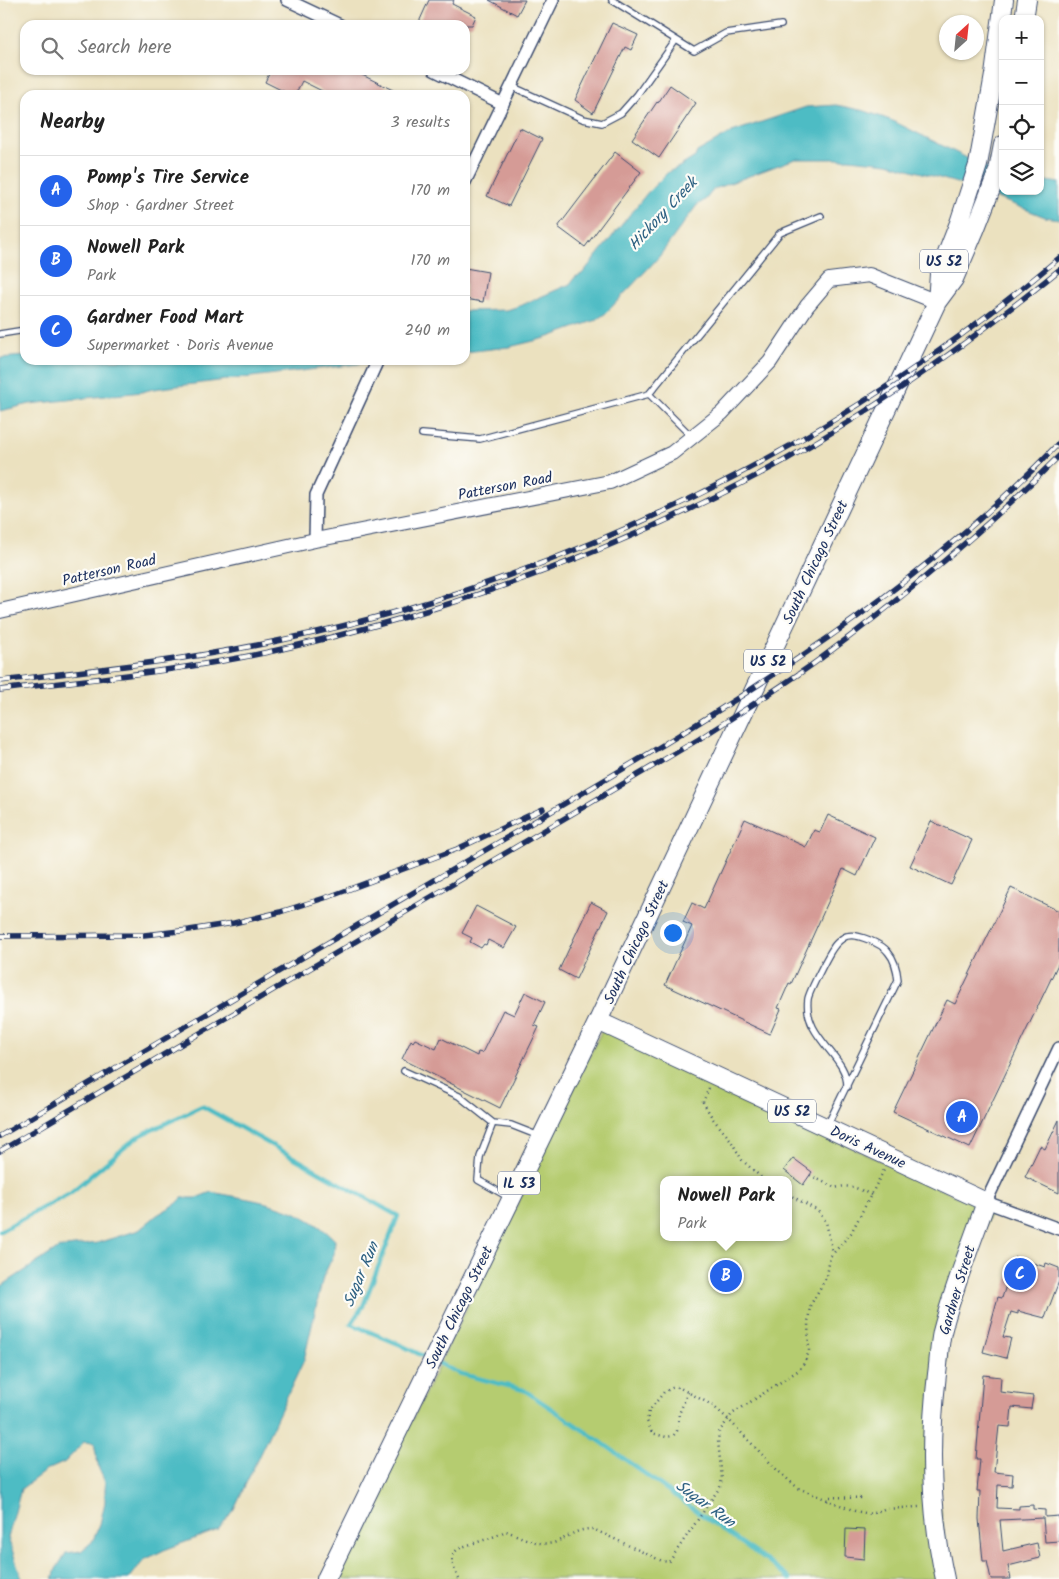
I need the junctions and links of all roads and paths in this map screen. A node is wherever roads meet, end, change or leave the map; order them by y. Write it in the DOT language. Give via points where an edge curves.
graph roads {
  1 [pos="288,0"];
  2 [pos="553,0"];
  3 [pos="612,0"];
  4 [pos="1004,0"];
  5 [pos="1027,0"];
  6 [pos="1025,15"];
  7 [pos="330,20"];
  8 [pos="781,25"];
  9 [pos="676,40"];
  10 [pos="444,75"];
  11 [pos="511,86"];
  12 [pos="503,104"];
  13 [pos="1002,150"];
  14 [pos="470,172"];
  15 [pos="821,216"];
  16 [pos="967,226"];
  17 [pos="937,302"];
  18 [pos="20,331"];
  19 [pos="0,334"];
  20 [pos="377,365"];
  21 [pos="650,394"];
  22 [pos="422,434"];
  23 [pos="692,437"];
  24 [pos="315,540"];
  25 [pos="0,610"];
  26 [pos="598,1021"];
  27 [pos="1059,1048"];
  28 [pos="404,1071"];
  29 [pos="714,1075"];
  30 [pos="847,1086"];
  31 [pos="493,1123"];
  32 [pos="826,1127"];
  33 [pos="542,1138"];
  34 [pos="893,1158"];
  35 [pos="810,1175"];
  36 [pos="760,1176"];
  37 [pos="870,1195"];
  38 [pos="792,1196"];
  39 [pos="512,1199"];
  40 [pos="986,1202"];
  41 [pos="1059,1229"];
  42 [pos="833,1253"];
  43 [pos="688,1392"];
  44 [pos="728,1419"];
  45 [pos="860,1495"];
  46 [pos="827,1501"];
  47 [pos="934,1506"];
  48 [pos="326,1579"];
  49 [pos="459,1579"];
  50 [pos="945,1579"];
  1 -- 7 [label="street"];
  2 -- 11 [label="street"];
  3 -- 9 [label="lane"];
  4 -- 16 [label="main road, South Chicago Street / US 52"];
  5 -- 6 [label="main road"];
  8 -- 9 [label="lane" via="726,33 694,51"];
  9 -- 11 [label="lane" via="637,95 620,113 602,123 584,119"];
  10 -- 12 [label="street"];
  11 -- 12 [label="street"];
  12 -- 14 [label="street"];
  13 -- 16 [label="main road, South Chicago Street / US 52" via="998,171"];
  15 -- 21 [label="lane" via="780,233"];
  16 -- 17 [label="main road, South Chicago Street / US 52" via="954,279"];
  17 -- 23 [label="street, Patterson Road" via="869,275 830,280 807,306 770,362 722,413"];
  17 -- 26 [label="main road, South Chicago Street / US 52"];
  18 -- 19 [label="lane"];
  20 -- 24 [label="street" via="316,495"];
  21 -- 22 [label="lane" via="480,439"];
  21 -- 23 [label="lane"];
  23 -- 24 [label="street, Patterson Road" via="672,453 610,482"];
  24 -- 25 [label="street, Patterson Road"];
  26 -- 29 [label="main road, Doris Avenue / US 52"];
  26 -- 33 [label="main road, South Chicago Street / IL 53"];
  27 -- 40 [label="street, Gardner Street"];
  28 -- 31 [label="lane" via="459,1096"];
  29 -- 32 [label="main road, Doris Avenue / US 52"];
  29 -- 36 [label="path" via="703,1102 742,1160"];
  30 -- 30 [label="lane" via="898,980 897,966 887,950 860,936 846,936 834,946 808,998 809,1017 818,1037 848,1077"];
  30 -- 32 [label="lane"];
  31 -- 33 [label="lane" via="511,1125"];
  31 -- 39 [label="lane" via="480,1157 478,1180"];
  32 -- 34 [label="main road, Doris Avenue / US 52"];
  33 -- 39 [label="main road, South Chicago Street / IL 53"];
  34 -- 37 [label="path"];
  34 -- 40 [label="main road, Doris Avenue / US 52"];
  35 -- 37 [label="path" via="835,1188 845,1185"];
  37 -- 42 [label="path" via="851,1233"];
  38 -- 42 [label="path" via="818,1211 826,1222"];
  39 -- 48 [label="main road, South Chicago Street / IL 53"];
  40 -- 41 [label="street, Doris Avenue"];
  40 -- 47 [label="main road, Gardner Street" via="942,1333 933,1408"];
  42 -- 44 [label="path" via="827,1276 810,1306 809,1351 805,1362 799,1370"];
  43 -- 43 [label="path" via="673,1436 652,1432 647,1421 657,1400 672,1388"];
  43 -- 44 [label="path" via="712,1405"];
  44 -- 46 [label="path" via="798,1488"];
  44 -- 49 [label="path" via="719,1432 720,1488 669,1562 593,1529 583,1529 546,1544 506,1530 456,1550 452,1563"];
  45 -- 46 [label="path" via="860,1498 830,1497"];
  46 -- 47 [label="path" via="871,1514 884,1509"];
  47 -- 50 [label="main road, Gardner Street"];
}
